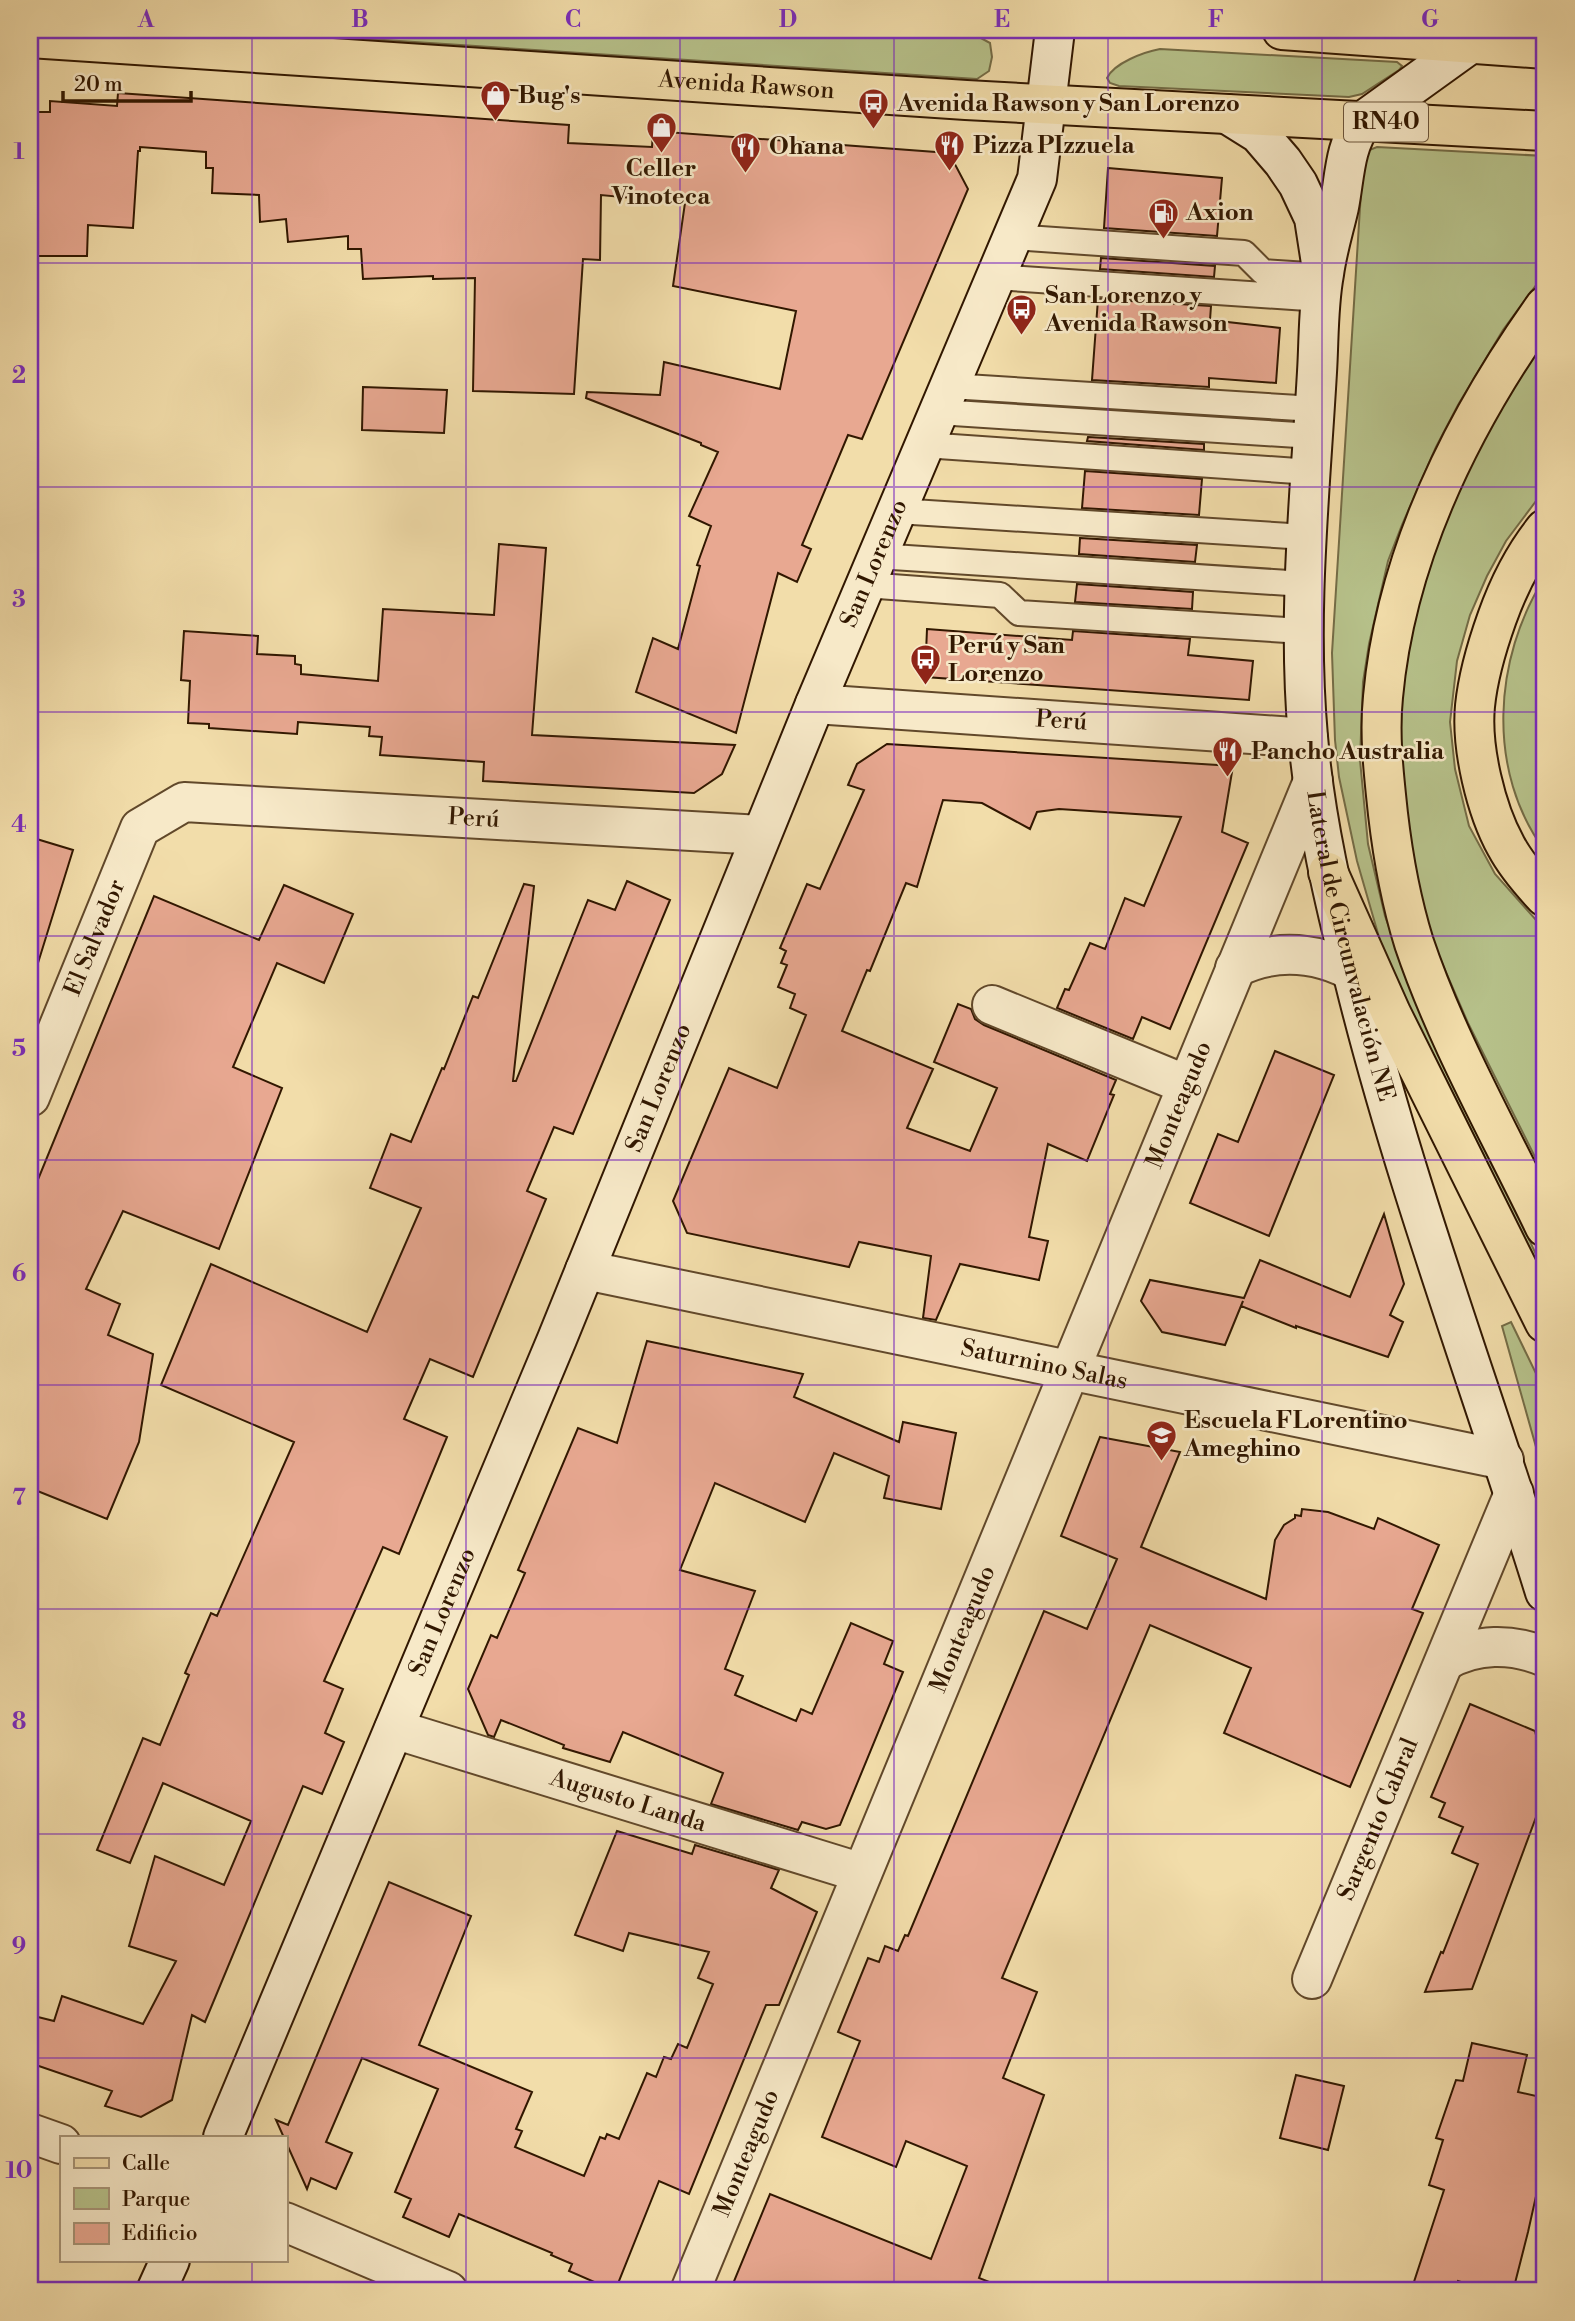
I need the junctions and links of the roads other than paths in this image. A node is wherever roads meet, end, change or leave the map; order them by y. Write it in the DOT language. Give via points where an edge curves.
graph roads {
  1 [pos="1055,30"];
  2 [pos="1282,30"];
  3 [pos="30,38"];
  4 [pos="1470,44"];
  5 [pos="1545,49"];
  6 [pos="1046,104"];
  7 [pos="1227,114"];
  8 [pos="1363,121"];
  9 [pos="1545,131"];
  10 [pos="1012,237"];
  11 [pos="995,277"];
  12 [pos="1322,287"];
  13 [pos="1545,306"];
  14 [pos="937,415"];
  15 [pos="1313,439"];
  16 [pos="897,511"];
  17 [pos="1545,529"];
  18 [pos="1306,537"];
  19 [pos="871,571"];
  20 [pos="1304,584"];
  21 [pos="1303,631"];
  22 [pos="815,704"];
  23 [pos="1308,738"];
  24 [pos="1313,780"];
  25 [pos="184,802"];
  26 [pos="761,835"];
  27 [pos="1328,872"];
  28 [pos="1545,897"];
  29 [pos="1235,968"];
  30 [pos="1352,971"];
  31 [pos="1384,995"];
  32 [pos="992,1005"];
  33 [pos="1187,1085"];
  34 [pos="30,1097"];
  35 [pos="1545,1227"];
  36 [pos="585,1270"];
  37 [pos="1545,1323"];
  38 [pos="1069,1370"];
  39 [pos="1509,1477"];
  40 [pos="1545,1592"];
  41 [pos="1545,1657"];
  42 [pos="1445,1661"];
  43 [pos="394,1729"];
  44 [pos="862,1873"];
  45 [pos="1312,1979"];
  46 [pos="30,2133"];
  47 [pos="223,2136"];
  48 [pos="60,2144"];
  49 [pos="287,2223"];
  50 [pos="169,2262"];
  51 [pos="156,2291"];
  52 [pos="448,2291"];
  53 [pos="690,2291"];
  1 -- 6 [label="street, San Lorenzo"];
  2 -- 4 [label="main road"];
  3 -- 6 [label="main road, Avenida Rawson / RN40"];
  4 -- 5 [label="main road"];
  4 -- 8 [label="street, Lateral de Circunvalación NE"];
  6 -- 7 [label="main road, Avenida Rawson / RN40"];
  6 -- 10 [label="street, San Lorenzo" via="1037,179"];
  7 -- 8 [label="main road, Avenida Rawson / RN40"];
  7 -- 12 [label="street" via="1259,134 1298,184 1314,218"];
  8 -- 9 [label="main road, Avenida Rawson / RN40"];
  8 -- 12 [label="street, Lateral de Circunvalación NE" via="1349,146"];
  10 -- 11 [label="street, San Lorenzo"];
  10 -- 12 [label="lane" via="1244,253 1263,272"];
  11 -- 12 [label="lane"];
  11 -- 14 [label="street, San Lorenzo"];
  12 -- 15 [label="street, Lateral de Circunvalación NE"];
  13 -- 35 [label="main road" via="1495,380 1447,471 1420,536 1395,617 1382,698 1391,838 1414,942 1454,1038"];
  14 -- 15 [label="lane"];
  14 -- 15 [label="lane"];
  14 -- 16 [label="street, San Lorenzo"];
  15 -- 18 [label="street, Lateral de Circunvalación NE"];
  16 -- 18 [label="lane"];
  16 -- 19 [label="street, San Lorenzo"];
  17 -- 28 [label="main road" via="1504,600 1490,638 1475,709 1476,743 1493,815 1506,846"];
  18 -- 20 [label="street, Lateral de Circunvalación NE"];
  19 -- 20 [label="lane"];
  19 -- 21 [label="lane" via="1000,595 1019,613"];
  19 -- 22 [label="street, San Lorenzo"];
  20 -- 21 [label="street, Lateral de Circunvalación NE"];
  21 -- 23 [label="street, Lateral de Circunvalación NE"];
  22 -- 23 [label="street, Perú"];
  22 -- 26 [label="street, San Lorenzo"];
  23 -- 24 [label="street, Lateral de Circunvalación NE"];
  24 -- 27 [label="street, Lateral de Circunvalación NE"];
  24 -- 29 [label="street, Monteagudo"];
  25 -- 26 [label="street, Perú"];
  25 -- 34 [label="street, El Salvador" via="140,828"];
  26 -- 36 [label="street, San Lorenzo"];
  27 -- 30 [label="street, Lateral de Circunvalación NE"];
  27 -- 31 [label="main road"];
  29 -- 30 [label="street" via="1262,958 1295,954 1328,960"];
  29 -- 33 [label="street, Monteagudo"];
  30 -- 31 [label="street"];
  30 -- 39 [label="street, Lateral de Circunvalación NE" via="1378,1078"];
  31 -- 37 [label="main road"];
  32 -- 33 [label="street"];
  33 -- 38 [label="street, Monteagudo"];
  36 -- 38 [label="street, Saturnino Salas"];
  36 -- 43 [label="street, San Lorenzo"];
  38 -- 39 [label="street, Saturnino Salas"];
  38 -- 44 [label="street, Monteagudo"];
  39 -- 40 [label="street, Lateral de Circunvalación NE"];
  39 -- 42 [label="street, Sargento Cabral"];
  41 -- 42 [label="street" via="1500,1646 1470,1650"];
  42 -- 45 [label="street, Sargento Cabral"];
  43 -- 44 [label="street, Augusto Landa"];
  43 -- 47 [label="street, San Lorenzo"];
  44 -- 53 [label="street, Monteagudo"];
  46 -- 48 [label="street"];
  49 -- 52 [label="street"];
  50 -- 51 [label="street"];
}
